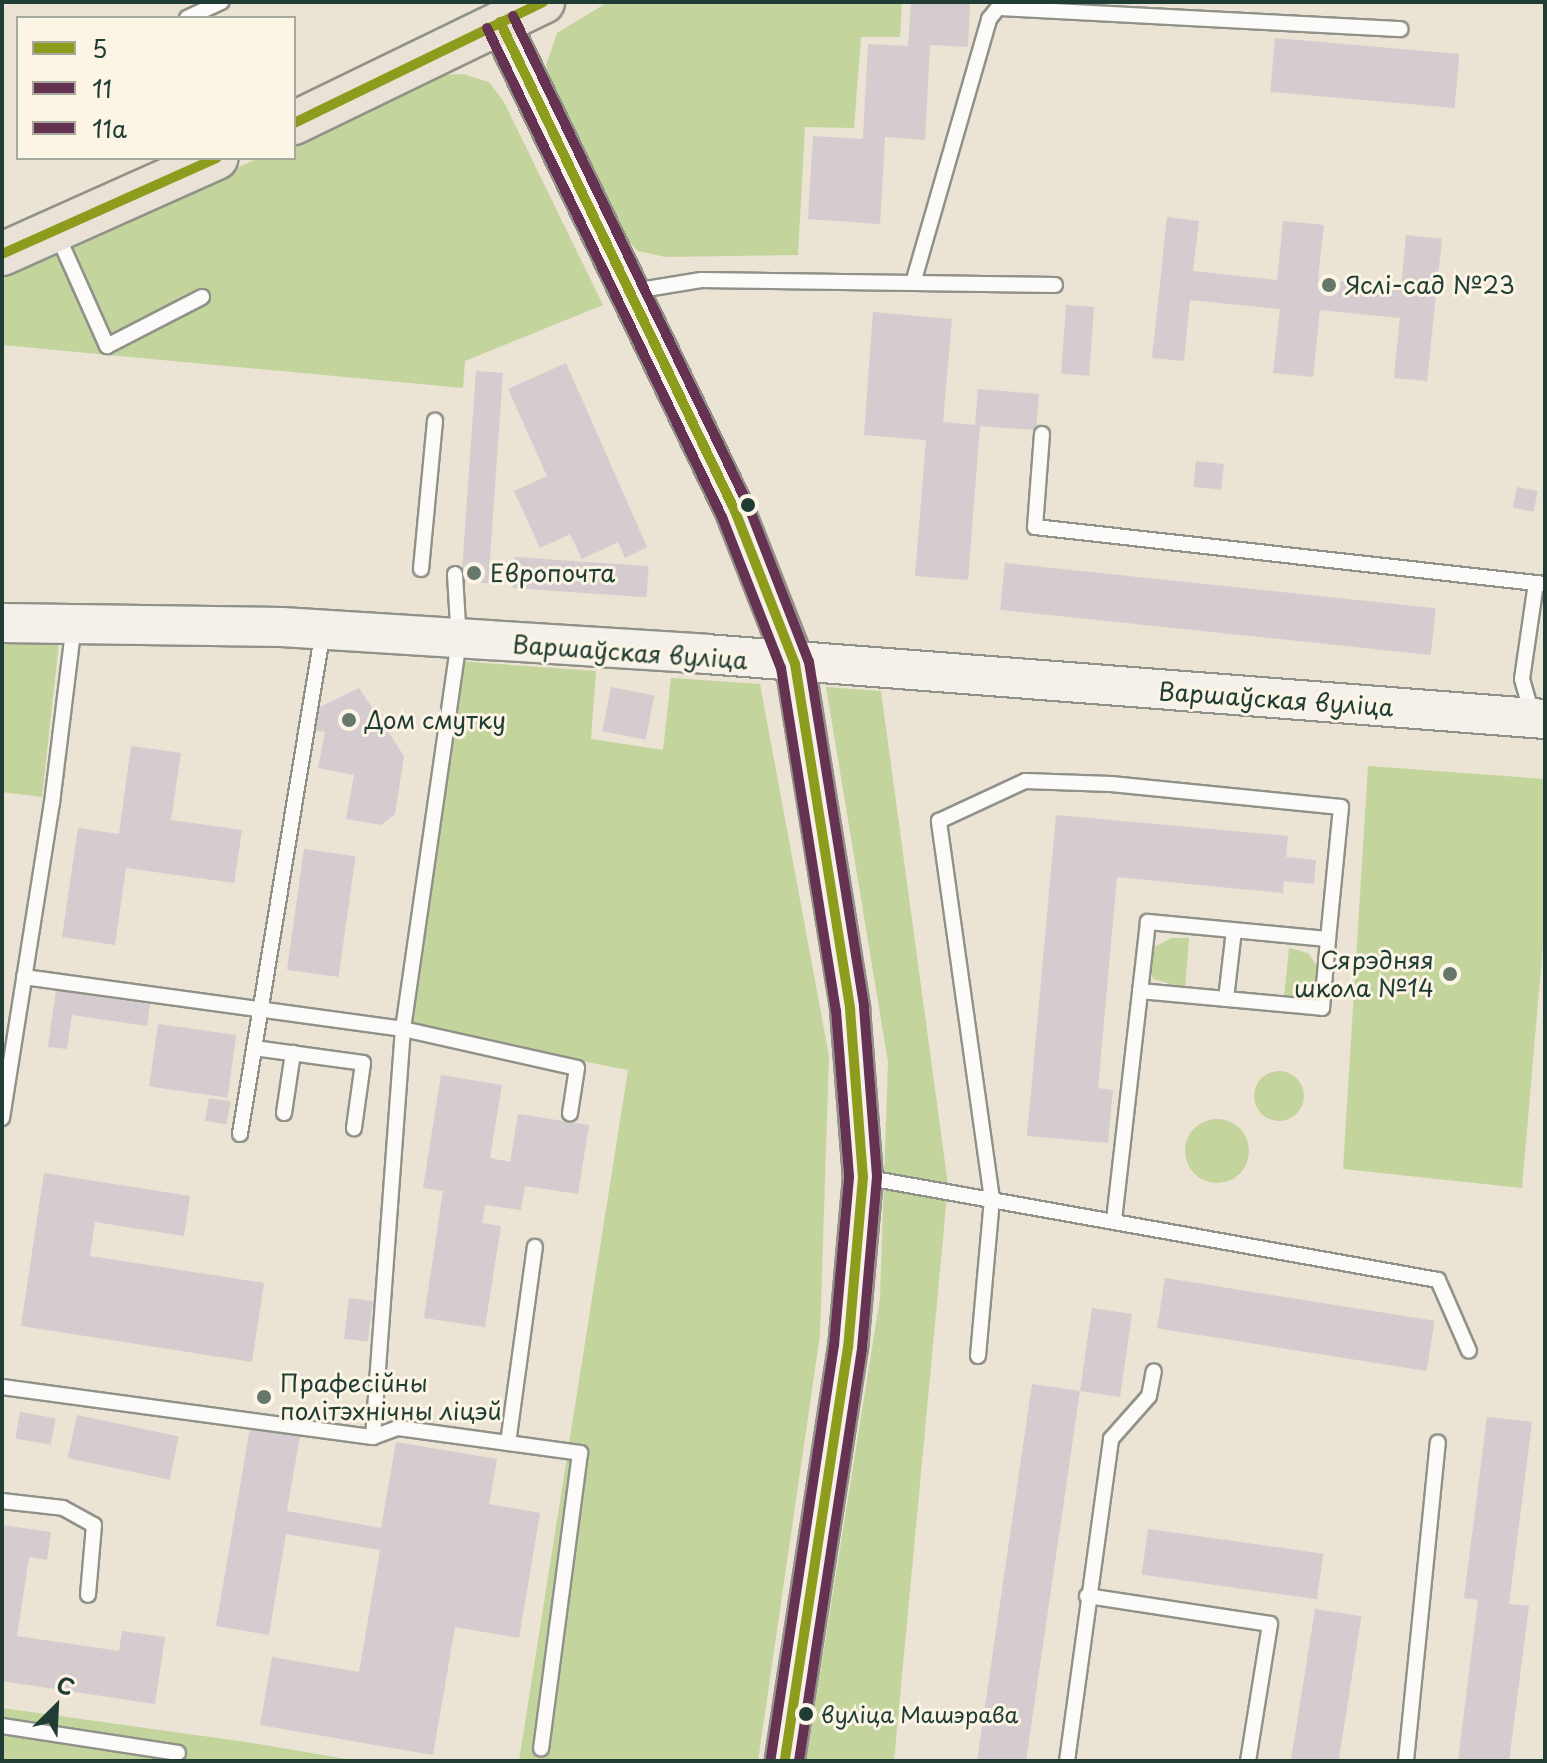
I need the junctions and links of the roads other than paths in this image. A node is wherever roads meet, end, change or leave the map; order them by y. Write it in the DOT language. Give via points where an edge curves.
graph roads {
  1 [pos="222,2"];
  2 [pos="543,2"];
  3 [pos="191,16"];
  4 [pos="500,22"];
  5 [pos="1400,29"];
  6 [pos="296,122"];
  7 [pos="212,160"];
  8 [pos="55,230"];
  9 [pos="2,254"];
  10 [pos="913,283"];
  11 [pos="1055,285"];
  12 [pos="634,291"];
  13 [pos="202,297"];
  14 [pos="435,421"];
  15 [pos="1042,434"];
  16 [pos="421,569"];
  17 [pos="455,574"];
  18 [pos="1541,583"];
  19 [pos="74,622"];
  20 [pos="2,623"];
  21 [pos="323,630"];
  22 [pos="459,642"];
  23 [pos="795,664"];
  24 [pos="1539,719"];
  25 [pos="1234,930"];
  26 [pos="1328,939"];
  27 [pos="24,977"];
  28 [pos="1140,991"];
  29 [pos="1226,999"];
  30 [pos="260,1011"];
  31 [pos="403,1029"];
  32 [pos="254,1048"];
  33 [pos="293,1053"];
  34 [pos="284,1113"];
  35 [pos="570,1113"];
  36 [pos="2,1117"];
  37 [pos="354,1128"];
  38 [pos="240,1134"];
  39 [pos="863,1177"];
  40 [pos="992,1199"];
  41 [pos="1114,1221"];
  42 [pos="535,1247"];
  43 [pos="1469,1351"];
  44 [pos="978,1356"];
  45 [pos="1154,1371"];
  46 [pos="2,1387"];
  47 [pos="373,1437"];
  48 [pos="508,1443"];
  49 [pos="1438,1443"];
  50 [pos="2,1501"];
  51 [pos="88,1595"];
  52 [pos="1087,1596"];
  53 [pos="2,1726"];
  54 [pos="541,1748"];
  55 [pos="178,1753"];
  56 [pos="785,1761"];
  57 [pos="1067,1761"];
  58 [pos="1248,1761"];
  59 [pos="1406,1761"];
  1 -- 3 [label="lane"];
  2 -- 4 [label="main road"];
  4 -- 6 [label="main road" via="408,72"];
  4 -- 12 [label="street"];
  5 -- 10 [label="lane" via="998,8 989,19"];
  7 -- 8 [label="main road"];
  8 -- 9 [label="main road"];
  8 -- 13 [label="lane" via="107,346"];
  10 -- 11 [label="lane"];
  10 -- 12 [label="lane" via="701,280"];
  12 -- 23 [label="street" via="735,511"];
  14 -- 16 [label="lane"];
  15 -- 18 [label="lane" via="1035,527"];
  17 -- 22 [label="lane"];
  18 -- 24 [label="lane" via="1522,679"];
  19 -- 20 [label="street, Варшаўская вуліца"];
  19 -- 21 [label="street, Варшаўская вуліца"];
  19 -- 27 [label="lane"];
  21 -- 22 [label="street, Варшаўская вуліца"];
  21 -- 30 [label="lane"];
  22 -- 23 [label="street, Варшаўская вуліца"];
  22 -- 31 [label="lane"];
  23 -- 24 [label="street, Варшаўская вуліца"];
  23 -- 39 [label="street" via="850,1009"];
  25 -- 26 [label="lane"];
  25 -- 28 [label="lane" via="1148,922"];
  25 -- 29 [label="lane"];
  26 -- 29 [label="lane" via="1322,1008"];
  26 -- 40 [label="lane" via="1341,807 1111,784 1025,781 939,821"];
  27 -- 30 [label="lane"];
  27 -- 36 [label="lane"];
  28 -- 29 [label="lane"];
  28 -- 41 [label="lane"];
  30 -- 31 [label="lane"];
  30 -- 32 [label="lane"];
  31 -- 35 [label="lane" via="577,1068"];
  31 -- 47 [label="lane"];
  32 -- 33 [label="lane"];
  32 -- 38 [label="lane"];
  33 -- 34 [label="lane"];
  33 -- 37 [label="lane" via="363,1063"];
  39 -- 40 [label="lane"];
  39 -- 56 [label="street" via="848,1347"];
  40 -- 41 [label="lane"];
  40 -- 44 [label="lane"];
  41 -- 43 [label="lane" via="1438,1280"];
  42 -- 48 [label="lane"];
  45 -- 52 [label="lane" via="1149,1396 1111,1439"];
  46 -- 47 [label="lane"];
  47 -- 48 [label="lane" via="398,1428"];
  48 -- 54 [label="lane" via="580,1453"];
  49 -- 59 [label="lane"];
  50 -- 51 [label="lane" via="63,1508 94,1525"];
  52 -- 57 [label="lane"];
  52 -- 58 [label="lane" via="1270,1624"];
  53 -- 55 [label="lane"];
}
